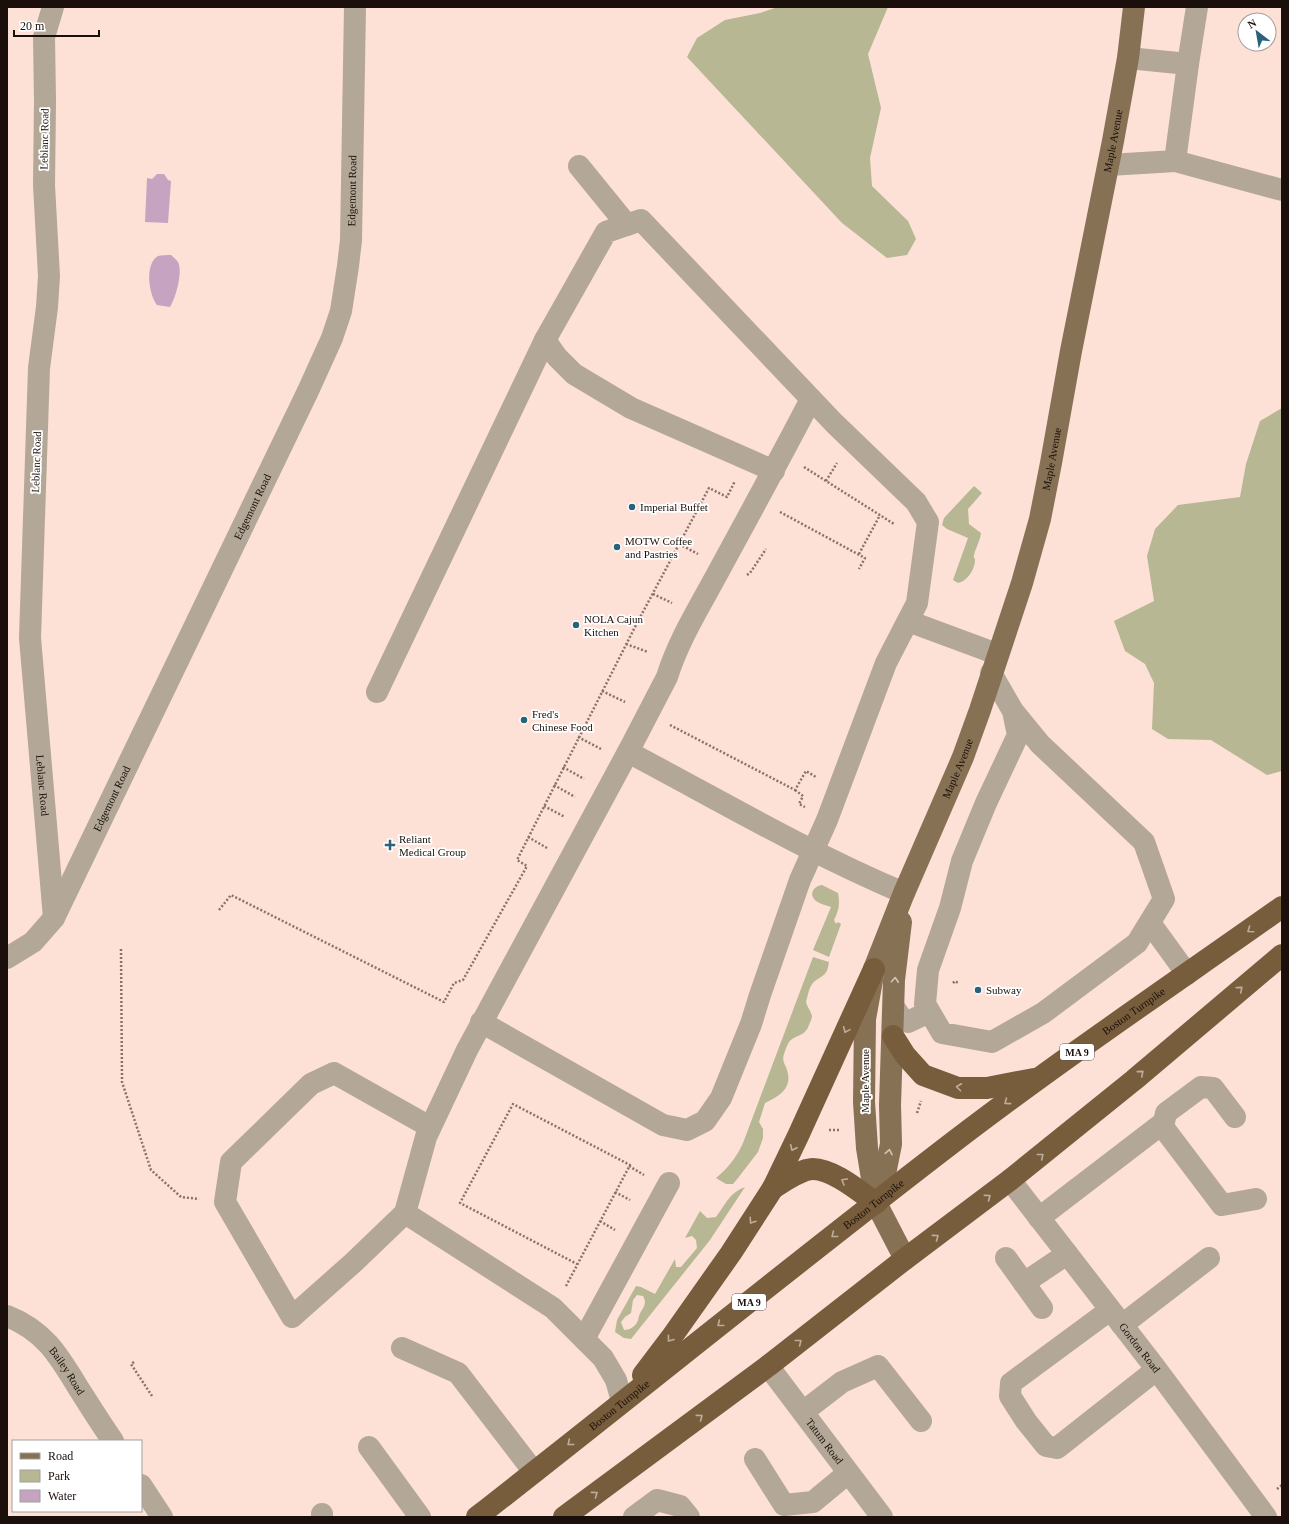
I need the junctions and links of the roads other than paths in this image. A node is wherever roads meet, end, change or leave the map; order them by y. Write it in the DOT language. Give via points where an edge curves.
graph roads {
  1 [pos="53,7"];
  2 [pos="355,7"];
  3 [pos="1134,7"];
  4 [pos="1197,7"];
  5 [pos="1128,58"];
  6 [pos="1188,64"];
  7 [pos="1175,161"];
  8 [pos="1109,165"];
  9 [pos="579,166"];
  10 [pos="1282,190"];
  11 [pos="628,225"];
  12 [pos="545,340"];
  13 [pos="810,399"];
  14 [pos="774,471"];
  15 [pos="908,621"];
  16 [pos="994,663"];
  17 [pos="377,692"];
  18 [pos="1013,711"];
  19 [pos="628,752"];
  20 [pos="814,851"];
  21 [pos="904,893"];
  22 [pos="1282,907"];
  23 [pos="54,918"];
  24 [pos="1150,923"];
  25 [pos="1282,955"];
  26 [pos="7,958"];
  27 [pos="874,969"];
  28 [pos="1187,974"];
  29 [pos="894,1007"];
  30 [pos="930,1012"];
  31 [pos="481,1022"];
  32 [pos="893,1036"];
  33 [pos="1039,1078"];
  34 [pos="1235,1117"];
  35 [pos="1164,1124"];
  36 [pos="430,1127"];
  37 [pos="1010,1180"];
  38 [pos="669,1183"];
  39 [pos="773,1188"];
  40 [pos="1256,1199"];
  41 [pos="876,1203"];
  42 [pos="405,1213"];
  43 [pos="1039,1218"];
  44 [pos="1068,1254"];
  45 [pos="1006,1258"];
  46 [pos="1209,1258"];
  47 [pos="906,1259"];
  48 [pos="1024,1283"];
  49 [pos="1042,1308"];
  50 [pos="7,1316"];
  51 [pos="1116,1318"];
  52 [pos="584,1339"];
  53 [pos="402,1348"];
  54 [pos="768,1366"];
  55 [pos="1156,1370"];
  56 [pos="622,1401"];
  57 [pos="803,1412"];
  58 [pos="921,1421"];
  59 [pos="112,1440"];
  60 [pos="369,1447"];
  61 [pos="754,1459"];
  62 [pos="534,1472"];
  63 [pos="848,1473"];
  64 [pos="142,1487"];
  65 [pos="162,1517"];
  66 [pos="420,1517"];
  67 [pos="477,1517"];
  68 [pos="564,1517"];
  69 [pos="634,1517"];
  70 [pos="689,1517"];
  71 [pos="882,1517"];
  72 [pos="1266,1517"];
  1 -- 23 [label="street, Leblanc Road" via="44,37 44,185 49,276 39,368 30,638"];
  2 -- 23 [label="street, Edgemont Road" via="351,240 346,288 332,338"];
  3 -- 5 [label="main road, Maple Avenue"];
  4 -- 6 [label="street"];
  5 -- 6 [label="street"];
  5 -- 8 [label="main road, Maple Avenue"];
  6 -- 7 [label="street"];
  7 -- 8 [label="street"];
  7 -- 10 [label="street"];
  8 -- 16 [label="main road, Maple Avenue" via="1040,519 1022,583"];
  9 -- 11 [label="street"];
  11 -- 12 [label="street" via="606,232"];
  11 -- 13 [label="street" via="641,220"];
  12 -- 14 [label="street" via="574,374 631,408"];
  12 -- 17 [label="street"];
  13 -- 14 [label="street"];
  13 -- 15 [label="street" via="916,502 928,522 917,603"];
  14 -- 19 [label="street" via="692,621"];
  15 -- 16 [label="street"];
  15 -- 20 [label="street" via="886,663"];
  16 -- 18 [label="street"];
  16 -- 21 [label="main road, Maple Avenue" via="963,757"];
  18 -- 24 [label="street" via="1040,744 1144,842 1164,899"];
  18 -- 30 [label="street" via="1018,735 962,861 950,908 928,970 925,1004"];
  19 -- 20 [label="street"];
  19 -- 31 [label="street"];
  20 -- 21 [label="street"];
  20 -- 31 [label="street" via="800,880 752,1024 721,1098 705,1121 687,1130 663,1125"];
  21 -- 27 [label="main road, Maple Avenue"];
  29 -- 21 [label="main road, Maple Avenue, one-way" via="894,980"];
  22 -- 28 [label="highway, Boston Turnpike / MA 9, one-way"];
  23 -- 26 [label="street, Edgemont Road" via="33,942"];
  24 -- 28 [label="street"];
  24 -- 30 [label="street" via="1138,942 1043,1013 992,1042 942,1032"];
  37 -- 25 [label="highway, one-way"];
  27 -- 39 [label="highway, one-way"];
  27 -- 41 [label="main road, Maple Avenue" via="865,1019 864,1102 867,1148"];
  28 -- 33 [label="highway, Boston Turnpike / MA 9"];
  29 -- 30 [label="street" via="902,1019 908,1022"];
  29 -- 32 [label="main road, Maple Avenue"];
  31 -- 36 [label="street"];
  33 -- 32 [label="highway, one-way" via="987,1088 958,1088 923,1076"];
  41 -- 32 [label="main road, Maple Avenue, one-way" via="890,1144"];
  33 -- 41 [label="highway, Boston Turnpike / MA 9, one-way"];
  34 -- 35 [label="street" via="1212,1088 1201,1086 1166,1113"];
  35 -- 40 [label="street" via="1163,1127 1222,1205"];
  35 -- 43 [label="street"];
  36 -- 42 [label="street"];
  36 -- 42 [label="street" via="334,1073 311,1084 231,1162 226,1202 292,1317"];
  37 -- 43 [label="street, Gordon Road"];
  47 -- 37 [label="highway, one-way"];
  38 -- 52 [label="street"];
  41 -- 39 [label="highway, one-way" via="848,1183 831,1174 812,1169 796,1174"];
  39 -- 56 [label="highway, one-way" via="675,1332"];
  41 -- 47 [label="main road, Maple Avenue"];
  41 -- 56 [label="highway, Boston Turnpike / MA 9, one-way"];
  42 -- 52 [label="street" via="553,1308"];
  43 -- 44 [label="street, Gordon Road"];
  44 -- 48 [label="street"];
  44 -- 51 [label="street, Gordon Road"];
  45 -- 48 [label="street"];
  46 -- 51 [label="street"];
  54 -- 47 [label="highway, one-way"];
  48 -- 49 [label="street"];
  50 -- 59 [label="street, Bailey Road" via="28,1327 51,1346"];
  51 -- 55 [label="street, Gordon Road"];
  51 -- 55 [label="street" via="1011,1383 1010,1396 1026,1421 1046,1446 1057,1448"];
  52 -- 56 [label="street" via="603,1358 616,1380"];
  53 -- 62 [label="street" via="458,1373"];
  54 -- 57 [label="street, Tatum Road"];
  68 -- 54 [label="highway, one-way"];
  55 -- 72 [label="street, Gordon Road"];
  56 -- 62 [label="highway, Boston Turnpike / MA 9, one-way"];
  57 -- 58 [label="street" via="842,1382 878,1366"];
  57 -- 63 [label="street, Tatum Road"];
  60 -- 66 [label="street"];
  61 -- 63 [label="street" via="784,1505 813,1502"];
  62 -- 67 [label="highway, Boston Turnpike / MA 9"];
  63 -- 71 [label="street, Tatum Road"];
  64 -- 65 [label="street"];
  69 -- 70 [label="street" via="658,1500 680,1506"];
}
